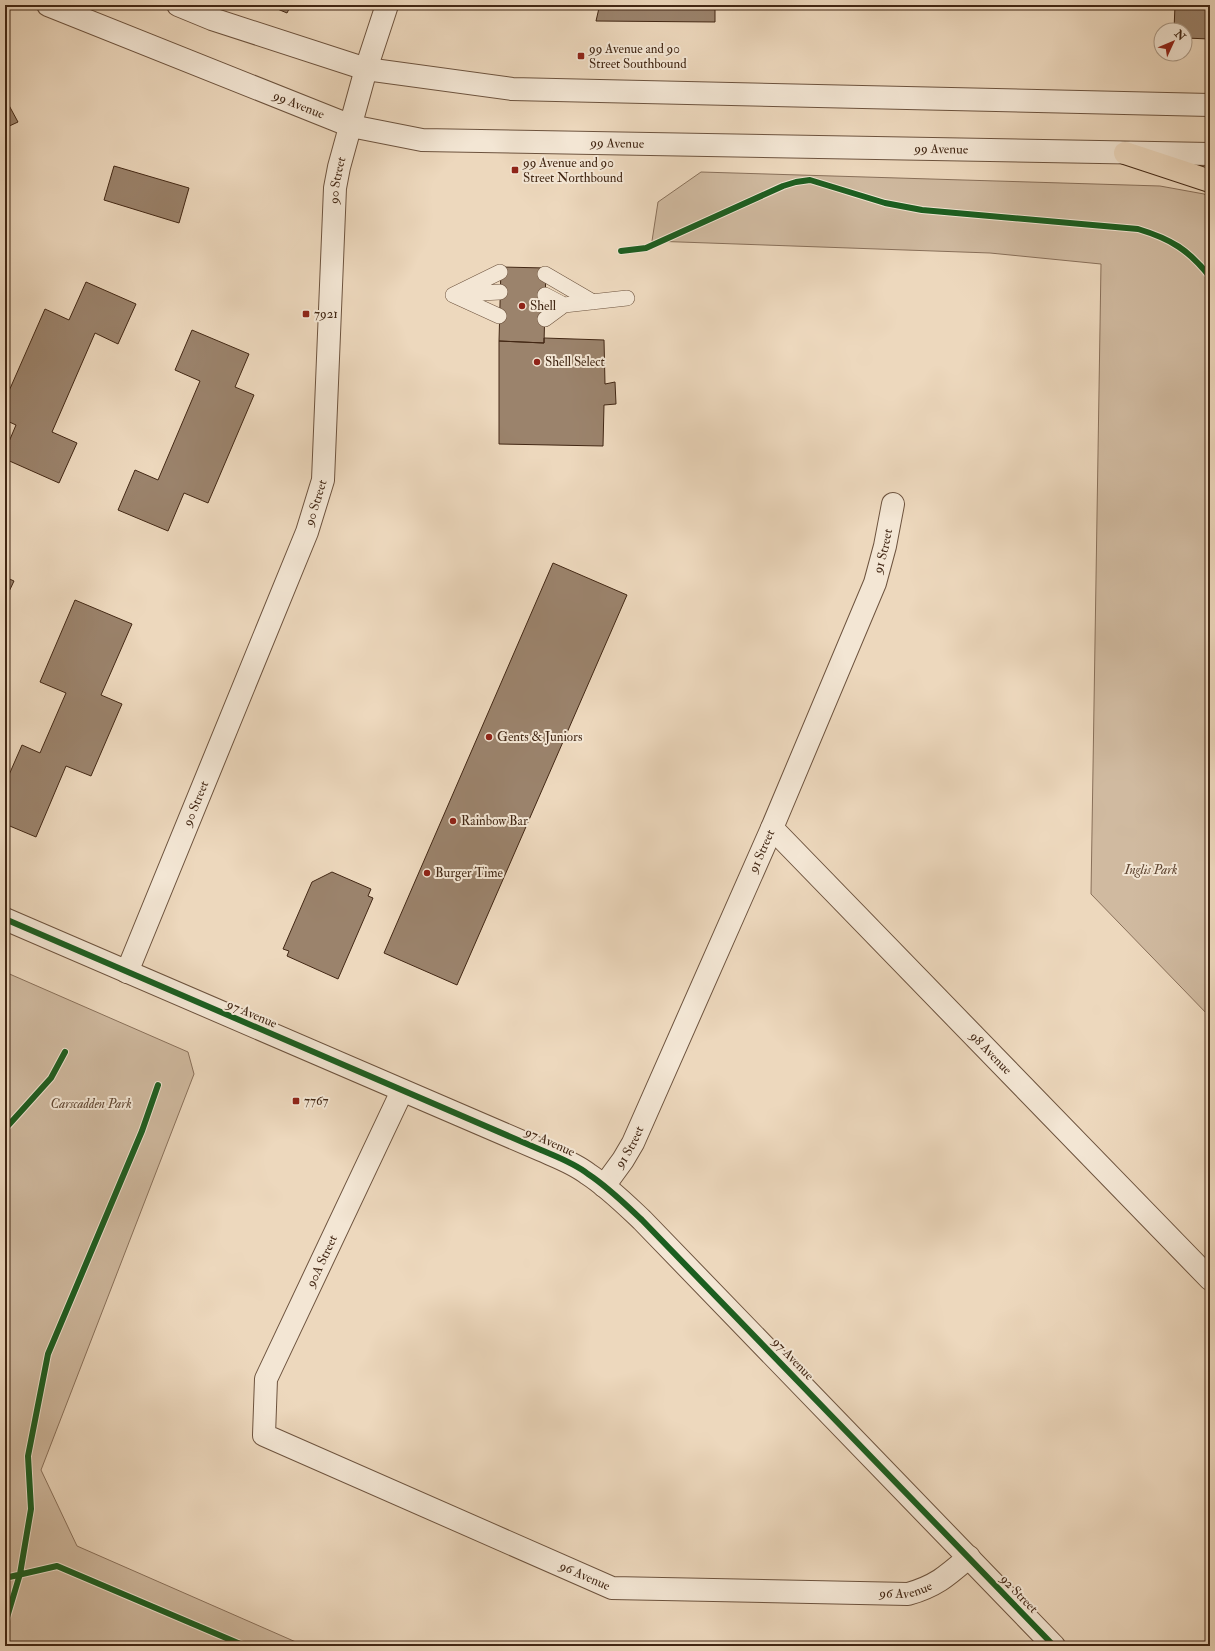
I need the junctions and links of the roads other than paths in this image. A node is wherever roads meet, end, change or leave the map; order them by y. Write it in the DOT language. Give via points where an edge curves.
graph roads {
  1 [pos="48,5"];
  2 [pos="178,5"];
  3 [pos="387,5"];
  4 [pos="366,69"];
  5 [pos="1210,105"];
  6 [pos="351,126"];
  7 [pos="1125,153"];
  8 [pos="1210,154"];
  9 [pos="1210,181"];
  10 [pos="500,272"];
  11 [pos="545,274"];
  12 [pos="500,292"];
  13 [pos="453,295"];
  14 [pos="545,295"];
  15 [pos="627,298"];
  16 [pos="593,302"];
  17 [pos="564,305"];
  18 [pos="500,316"];
  19 [pos="545,319"];
  20 [pos="893,504"];
  21 [pos="772,828"];
  22 [pos="5,919"];
  23 [pos="127,972"];
  24 [pos="402,1091"];
  25 [pos="604,1186"];
  26 [pos="1210,1279"];
  27 [pos="264,1436"];
  28 [pos="969,1557"];
  29 [pos="1054,1646"];
  1 -- 6 [label="street, 99 Avenue"];
  2 -- 4 [label="street" via="212,19"];
  3 -- 4 [label="street, 90 Street"];
  4 -- 5 [label="street" via="512,89"];
  4 -- 6 [label="street, 90 Street"];
  6 -- 7 [label="street, 99 Avenue" via="422,140"];
  6 -- 23 [label="street, 90 Street" via="335,188 323,480 307,532"];
  7 -- 8 [label="street, 99 Avenue"];
  7 -- 9 [label="main road"];
  10 -- 13 [label="lane"];
  11 -- 16 [label="lane"];
  12 -- 13 [label="lane"];
  13 -- 18 [label="lane"];
  14 -- 17 [label="lane"];
  15 -- 16 [label="lane"];
  16 -- 17 [label="lane"];
  17 -- 19 [label="lane"];
  20 -- 21 [label="street, 91 Street" via="875,583"];
  21 -- 25 [label="street, 91 Street" via="633,1143"];
  21 -- 26 [label="street, 98 Avenue"];
  22 -- 23 [label="street, 97 Avenue"];
  23 -- 24 [label="street, 97 Avenue"];
  24 -- 25 [label="street, 97 Avenue" via="568,1162"];
  24 -- 27 [label="street, 90A Street" via="266,1379"];
  25 -- 28 [label="street, 97 Avenue" via="642,1220"];
  27 -- 28 [label="street, 96 Avenue" via="612,1588 908,1594 927,1588 945,1578"];
  28 -- 29 [label="street, 92 Street"];
}
